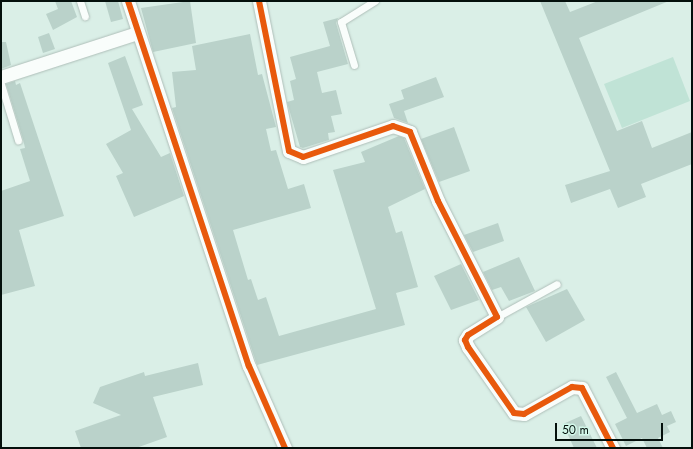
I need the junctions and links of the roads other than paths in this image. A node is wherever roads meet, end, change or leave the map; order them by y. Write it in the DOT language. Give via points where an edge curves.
graph roads {
  1 [pos="80,1"];
  2 [pos="128,1"];
  3 [pos="259,1"];
  4 [pos="375,1"];
  5 [pos="85,16"];
  6 [pos="137,33"];
  7 [pos="354,65"];
  8 [pos="1,77"];
  9 [pos="1,84"];
  10 [pos="18,140"];
  11 [pos="557,284"];
  12 [pos="497,317"];
  13 [pos="285,448"];
  14 [pos="613,448"];
  1 -- 5 [label="lane"];
  2 -- 6 [label="street"];
  3 -- 12 [label="street" via="289,151 303,157 393,126 410,132 441,207"];
  4 -- 7 [label="lane" via="341,22"];
  6 -- 8 [label="street"];
  6 -- 13 [label="street" via="249,366"];
  9 -- 10 [label="lane"];
  11 -- 12 [label="lane"];
  12 -- 14 [label="street" via="470,333 465,340 512,411 524,414 572,387 579,387 586,393"];
}
